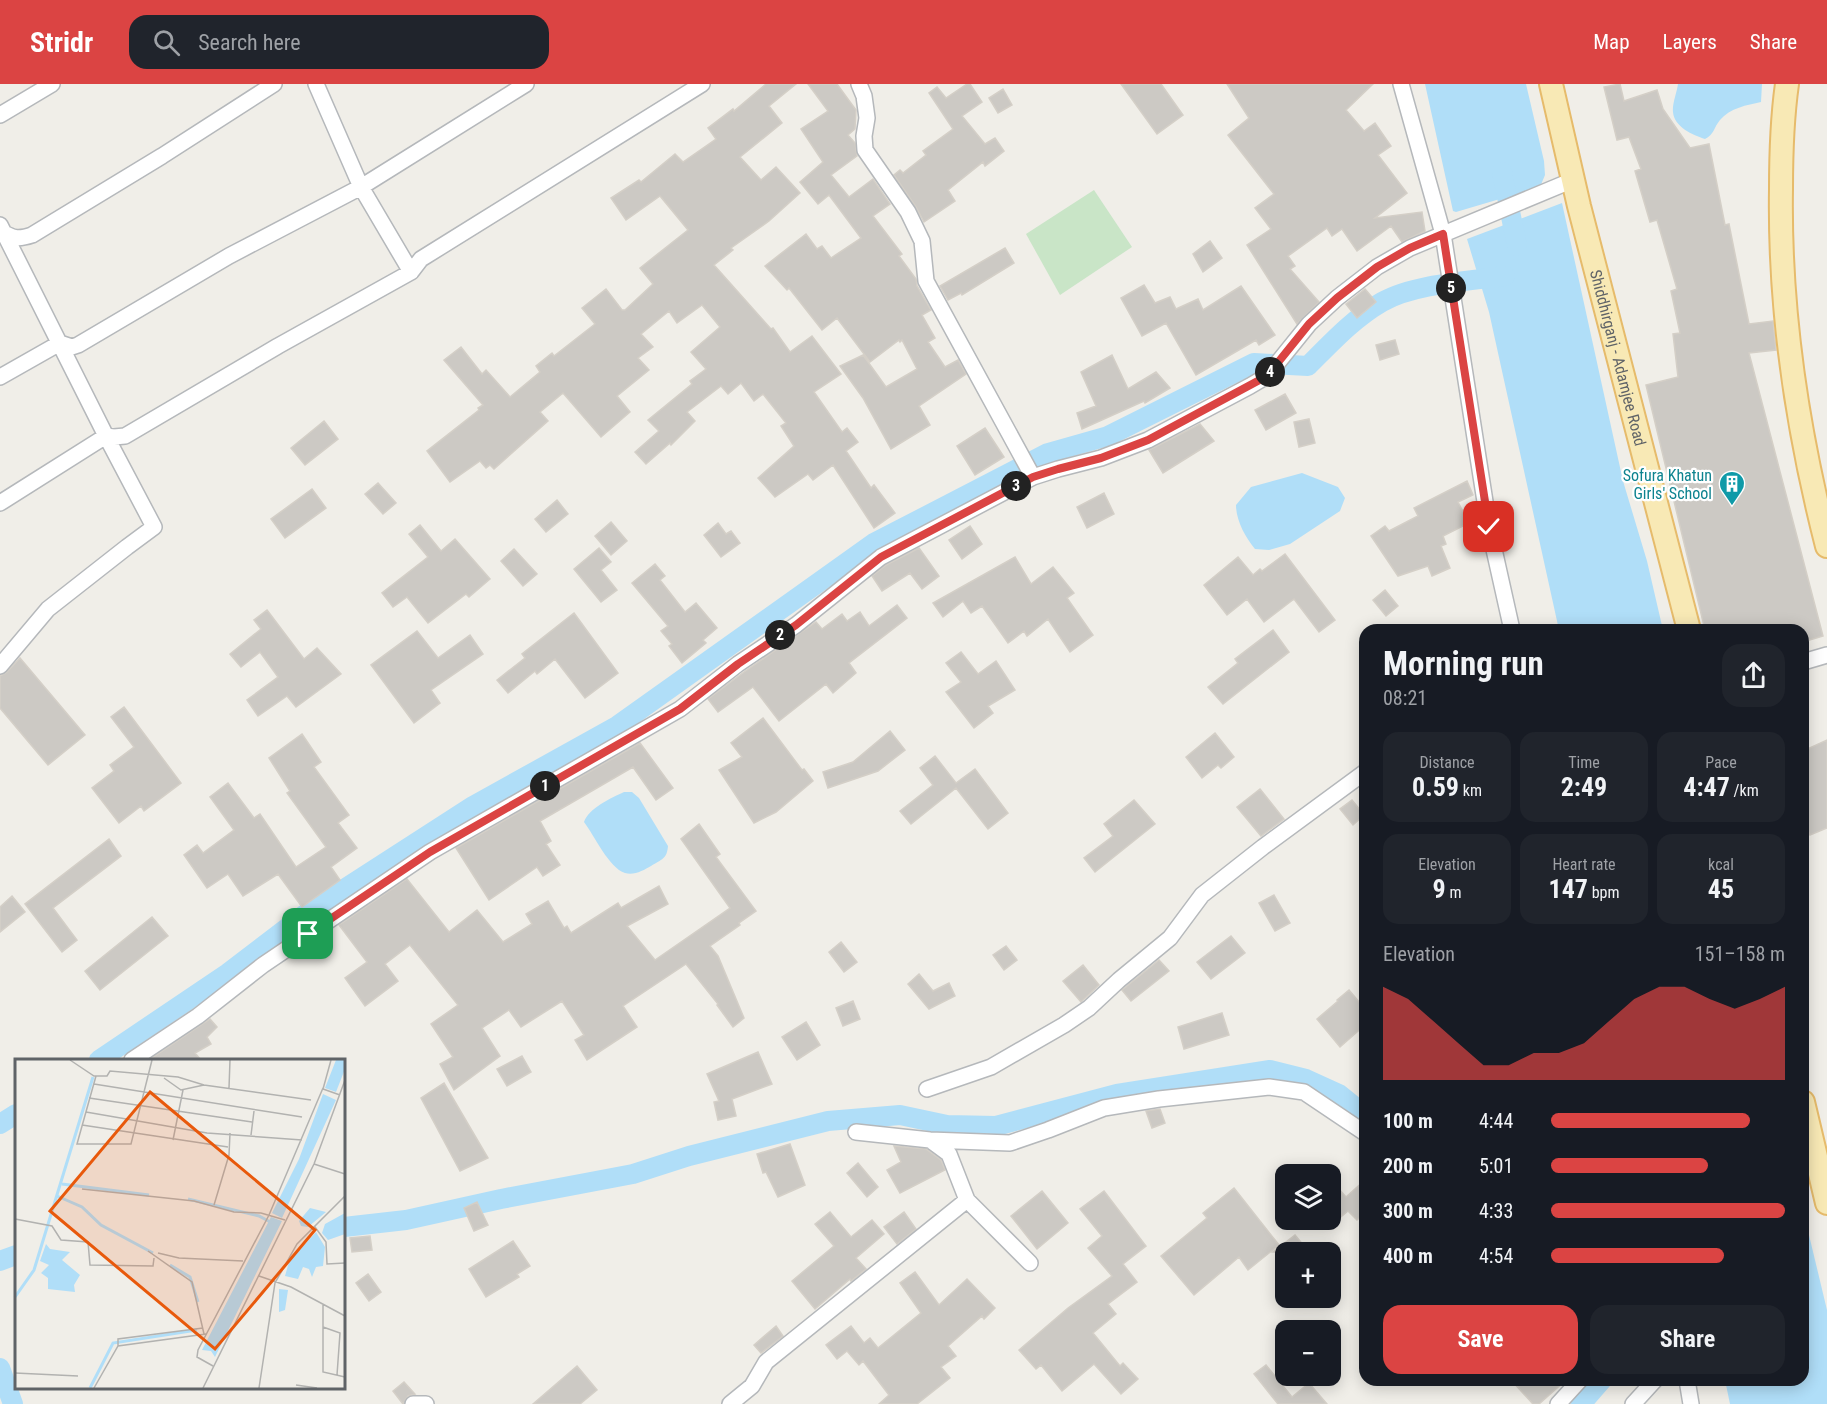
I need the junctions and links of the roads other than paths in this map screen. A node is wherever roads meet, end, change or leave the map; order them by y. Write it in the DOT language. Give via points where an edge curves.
graph roads {
  1 [pos="52,84"];
  2 [pos="274,84"];
  3 [pos="316,84"];
  4 [pos="526,84"];
  5 [pos="702,84"];
  6 [pos="860,84"];
  7 [pos="1401,84"];
  8 [pos="1551,84"];
  9 [pos="1787,84"];
  10 [pos="0,115"];
  11 [pos="1573,180"];
  12 [pos="361,187"];
  13 [pos="1,230"];
  14 [pos="1443,234"];
  15 [pos="411,272"];
  16 [pos="60,343"];
  17 [pos="0,377"];
  18 [pos="106,436"];
  19 [pos="1033,477"];
  20 [pos="0,503"];
  21 [pos="1827,546"];
  22 [pos="1511,624"];
  23 [pos="1687,624"];
  24 [pos="1827,655"];
  25 [pos="1809,660"];
  26 [pos="0,666"];
  27 [pos="1359,776"];
  28 [pos="134,1059"];
  29 [pos="927,1089"];
  30 [pos="1809,1127"];
  31 [pos="1359,1129"];
  32 [pos="856,1132"];
  33 [pos="930,1140"];
  34 [pos="967,1200"];
  35 [pos="1827,1203"];
  36 [pos="1030,1263"];
  37 [pos="1574,1386"];
  38 [pos="1649,1386"];
  39 [pos="1688,1386"];
  40 [pos="412,1404"];
  41 [pos="426,1404"];
  42 [pos="730,1404"];
  43 [pos="1558,1404"];
  44 [pos="1632,1404"];
  45 [pos="1692,1404"];
  1 -- 10 [label="street"];
  2 -- 13 [label="street" via="32,235 21,239"];
  3 -- 12 [label="street"];
  4 -- 12 [label="street"];
  5 -- 15 [label="street" via="421,259"];
  6 -- 19 [label="street" via="867,118 865,150 908,212 922,241 926,281"];
  7 -- 14 [label="street"];
  8 -- 11 [label="main road, Shiddhirganj - Adamjee Road"];
  9 -- 21 [label="main road" via="1782,123 1782,274 1787,333 1805,454"];
  11 -- 14 [label="street"];
  11 -- 23 [label="main road, Shiddhirganj - Adamjee Road"];
  12 -- 15 [label="street"];
  12 -- 16 [label="street" via="229,256 78,345"];
  13 -- 16 [label="street"];
  14 -- 19 [label="street" via="1377,267 1337,298 1309,324 1267,376 1148,440"];
  14 -- 22 [label="street" via="1489,527"];
  15 -- 18 [label="street" via="125,436"];
  16 -- 17 [label="street"];
  16 -- 18 [label="street"];
  18 -- 20 [label="street"];
  18 -- 26 [label="street" via="154,527 48,609"];
  19 -- 28 [label="street" via="881,557 680,709 430,852"];
  24 -- 25 [label="street"];
  27 -- 29 [label="street" via="1202,896 1170,938 1089,1008 991,1066"];
  30 -- 35 [label="main road"];
  31 -- 33 [label="street" via="1304,1092 1269,1087 1104,1108 1010,1143"];
  32 -- 33 [label="street"];
  33 -- 34 [label="street" via="949,1154"];
  34 -- 36 [label="street"];
  34 -- 42 [label="street" via="766,1362 752,1386"];
  37 -- 43 [label="street"];
  38 -- 44 [label="street"];
  39 -- 45 [label="street"];
  40 -- 41 [label="street"];
}
